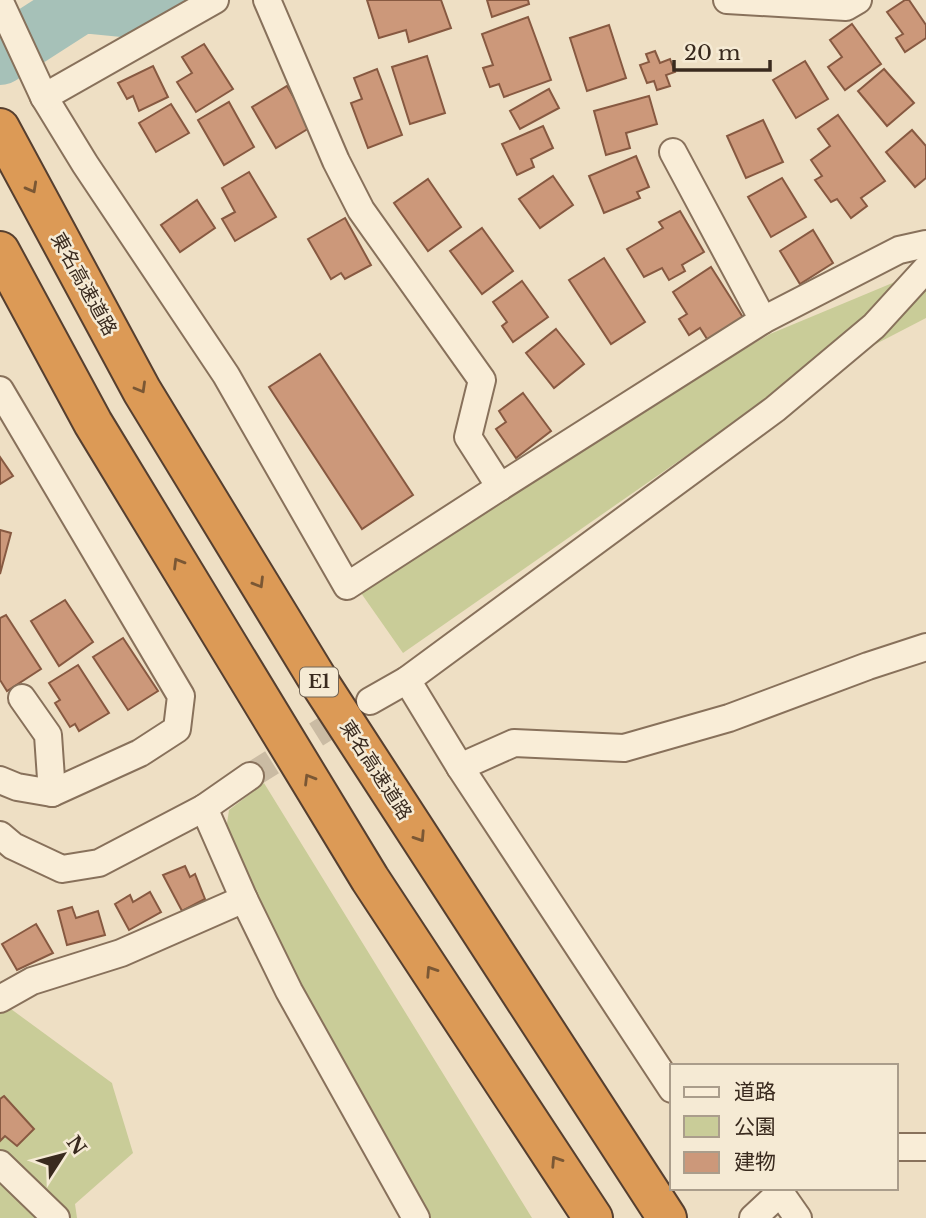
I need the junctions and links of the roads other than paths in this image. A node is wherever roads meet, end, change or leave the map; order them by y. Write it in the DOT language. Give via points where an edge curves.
graph roads {
  1 [pos="215,0"];
  2 [pos="267,0"];
  3 [pos="726,0"];
  4 [pos="858,0"];
  5 [pos="0,2"];
  6 [pos="39,87"];
  7 [pos="0,128"];
  8 [pos="673,152"];
  9 [pos="926,244"];
  10 [pos="0,251"];
  11 [pos="926,269"];
  12 [pos="763,320"];
  13 [pos="0,390"];
  14 [pos="500,487"];
  15 [pos="926,647"];
  16 [pos="407,680"];
  17 [pos="22,698"];
  18 [pos="370,701"];
  19 [pos="460,767"];
  20 [pos="250,776"];
  21 [pos="0,780"];
  22 [pos="52,793"];
  23 [pos="204,808"];
  24 [pos="0,835"];
  25 [pos="244,899"];
  26 [pos="0,999"];
  27 [pos="670,1086"];
  28 [pos="898,1147"];
  29 [pos="926,1147"];
  30 [pos="0,1164"];
  31 [pos="779,1190"];
  32 [pos="56,1218"];
  33 [pos="416,1218"];
  34 [pos="593,1218"];
  35 [pos="667,1218"];
  36 [pos="753,1218"];
  37 [pos="798,1218"];
  1 -- 6 [label="street"];
  2 -- 14 [label="street" via="335,161 361,210 482,380 468,437"];
  3 -- 4 [label="street" via="846,8"];
  5 -- 6 [label="street"];
  6 -- 14 [label="street" via="226,375 347,586"];
  7 -- 35 [label="highway, 東名高速道路 / E1, one-way" via="142,390 323,688"];
  8 -- 12 [label="street"];
  9 -- 12 [label="street" via="899,250"];
  34 -- 10 [label="highway, one-way" via="370,879 93,423"];
  11 -- 16 [label="street" via="874,326 775,408"];
  12 -- 14 [label="street"];
  13 -- 22 [label="street" via="181,696 177,729 140,753"];
  15 -- 19 [label="street" via="729,718 624,748 514,744"];
  16 -- 18 [label="street"];
  16 -- 19 [label="street"];
  17 -- 22 [label="street" via="48,735"];
  19 -- 27 [label="street"];
  20 -- 23 [label="street"];
  21 -- 22 [label="street"];
  23 -- 24 [label="street" via="99,863 62,869"];
  23 -- 25 [label="street"];
  25 -- 26 [label="street" via="121,953 32,981"];
  25 -- 33 [label="street" via="289,990"];
  28 -- 29 [label="street"];
  30 -- 32 [label="street"];
  31 -- 36 [label="street"];
  31 -- 37 [label="street"];
}
